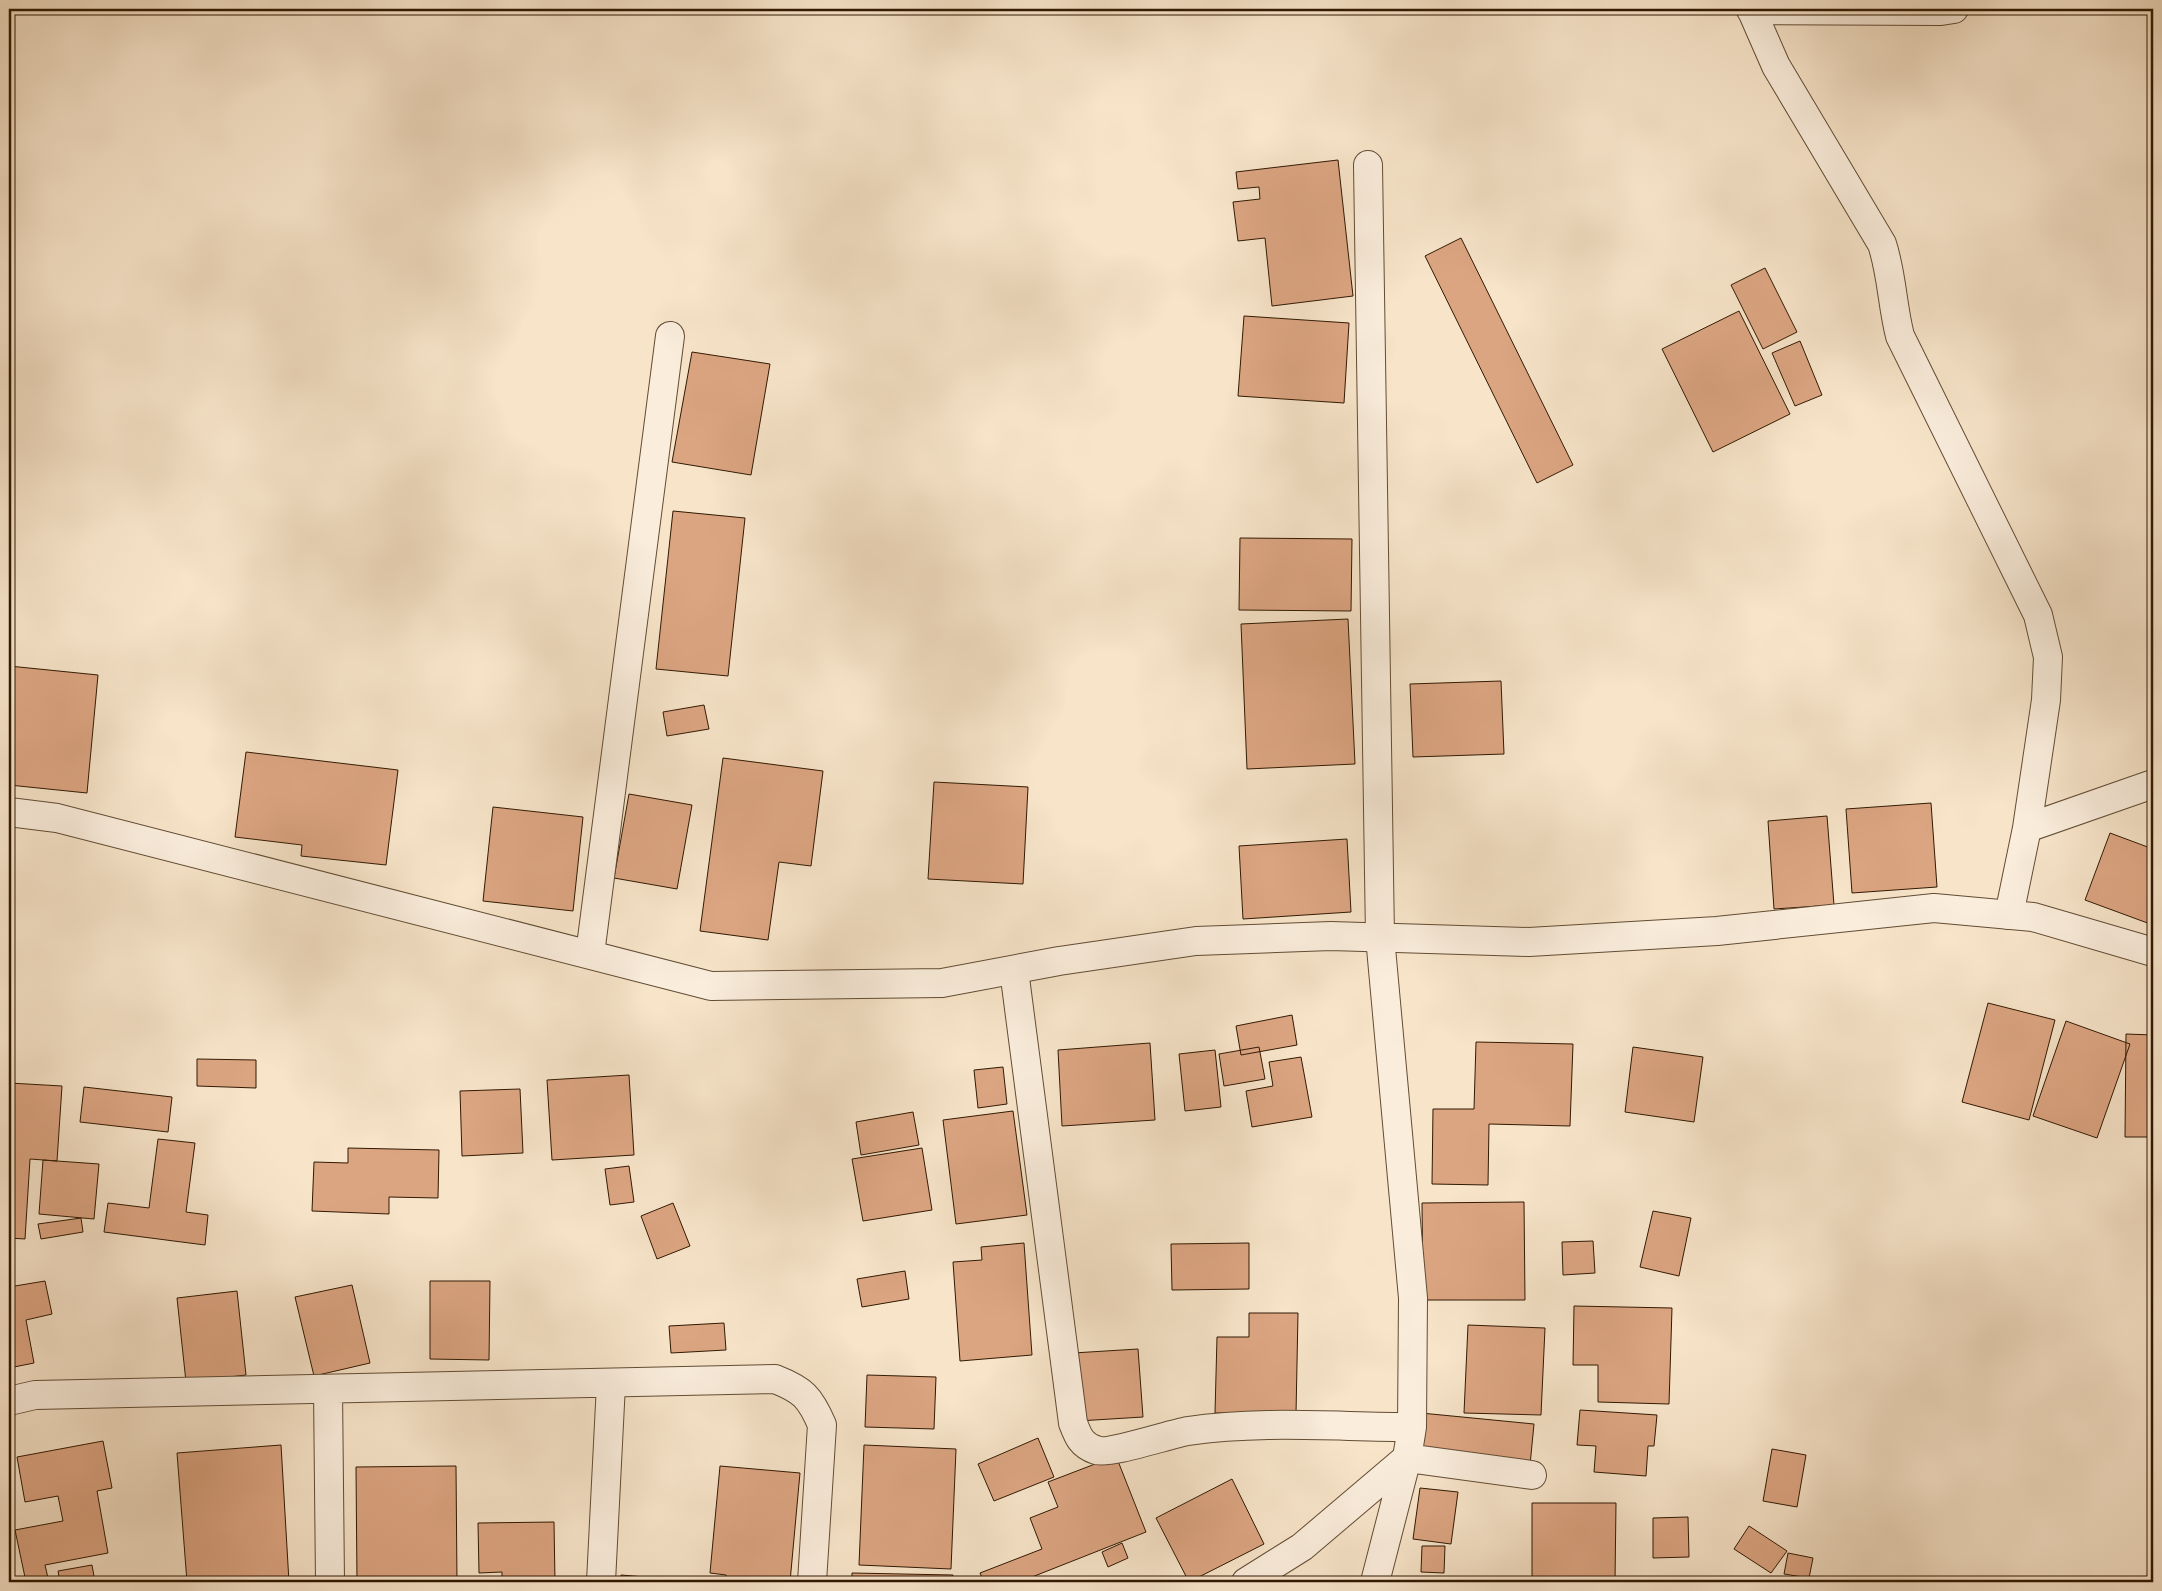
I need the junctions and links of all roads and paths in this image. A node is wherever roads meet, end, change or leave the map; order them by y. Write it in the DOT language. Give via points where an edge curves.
graph roads {
  1 [pos="1751,9"];
  2 [pos="1954,9"];
  3 [pos="1368,165"];
  4 [pos="670,336"];
  5 [pos="2153,784"];
  6 [pos="9,812"];
  7 [pos="2027,828"];
  8 [pos="2009,915"];
  9 [pos="1380,937"];
  10 [pos="2153,952"];
  11 [pos="590,954"];
  12 [pos="1014,970"];
  13 [pos="611,1384"];
  14 [pos="328,1389"];
  15 [pos="9,1401"];
  16 [pos="1412,1428"];
  17 [pos="1407,1458"];
  18 [pos="1532,1475"];
  19 [pos="330,1582"];
  20 [pos="601,1582"];
  21 [pos="812,1582"];
  22 [pos="1246,1582"];
  23 [pos="1376,1582"];
  1 -- 2 [label="street"];
  1 -- 7 [label="street" via="1776,66 1882,244 1889,265 1894,314 1900,336 2038,615 2048,657"];
  3 -- 9 [label="street"];
  4 -- 11 [label="street"];
  5 -- 7 [label="street"];
  6 -- 11 [label="street" via="57,818"];
  7 -- 8 [label="street"];
  8 -- 9 [label="street" via="1934,908 1717,931 1529,942"];
  8 -- 10 [label="street" via="2033,917"];
  9 -- 12 [label="street" via="1196,941"];
  9 -- 16 [label="street" via="1412,1298"];
  11 -- 12 [label="street" via="711,986 942,983"];
  12 -- 16 [label="street" via="1072,1423 1080,1441 1097,1451 1168,1434 1229,1425"];
  13 -- 14 [label="street"];
  13 -- 20 [label="street"];
  13 -- 21 [label="street" via="775,1379 797,1388 813,1403 822,1425"];
  14 -- 15 [label="street" via="35,1395"];
  14 -- 19 [label="street"];
  16 -- 17 [label="street"];
  17 -- 18 [label="street"];
  17 -- 22 [label="street" via="1302,1547"];
  17 -- 23 [label="street"];
}
